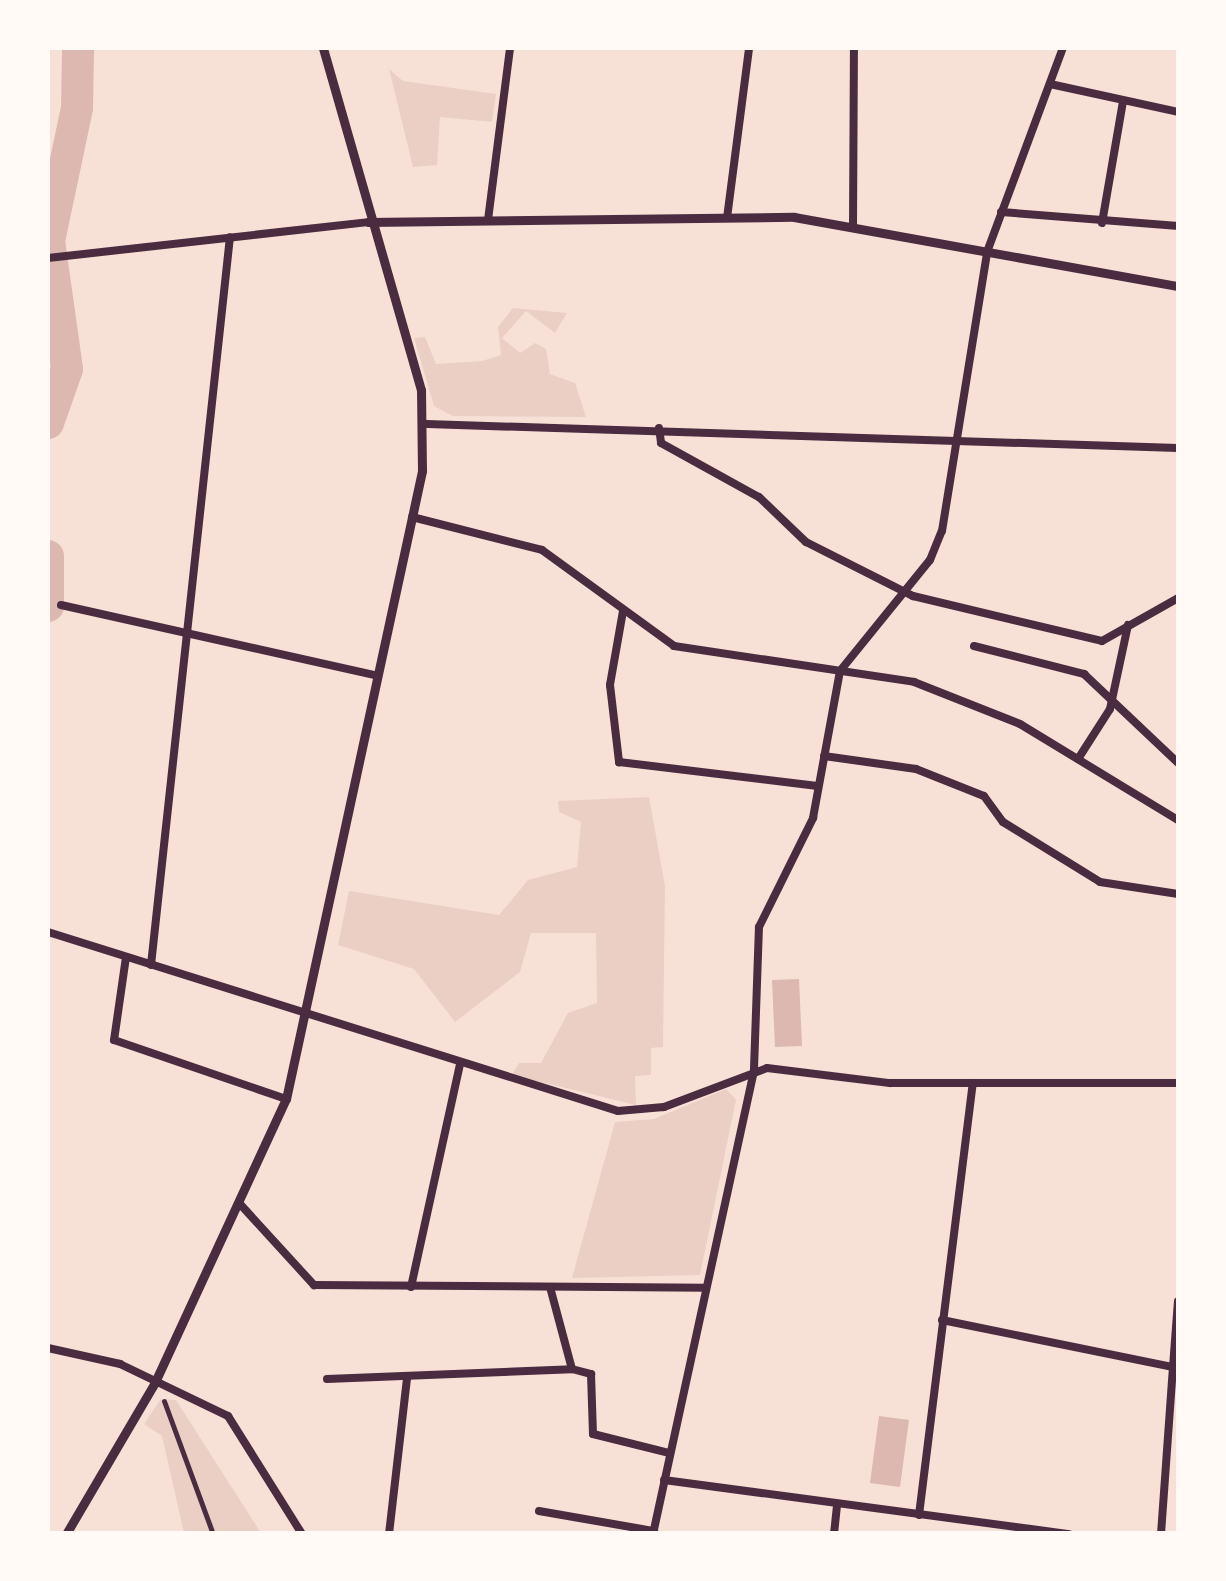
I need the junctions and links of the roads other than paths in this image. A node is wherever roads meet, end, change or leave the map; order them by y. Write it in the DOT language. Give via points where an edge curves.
graph roads {
  1 [pos="322,48"];
  2 [pos="510,48"];
  3 [pos="749,48"];
  4 [pos="854,48"];
  5 [pos="1063,48"];
  6 [pos="1050,84"];
  7 [pos="1123,102"];
  8 [pos="1178,112"];
  9 [pos="1001,212"];
  10 [pos="727,218"];
  11 [pos="488,220"];
  12 [pos="368,222"];
  13 [pos="1102,223"];
  14 [pos="1178,226"];
  15 [pos="853,228"];
  16 [pos="230,237"];
  17 [pos="988,252"];
  18 [pos="48,258"];
  19 [pos="1178,286"];
  20 [pos="427,424"];
  21 [pos="660,428"];
  22 [pos="959,439"];
  23 [pos="1178,448"];
  24 [pos="412,517"];
  25 [pos="903,590"];
  26 [pos="1178,598"];
  27 [pos="61,605"];
  28 [pos="623,611"];
  29 [pos="1128,625"];
  30 [pos="188,633"];
  31 [pos="974,646"];
  32 [pos="840,671"];
  33 [pos="378,676"];
  34 [pos="1114,698"];
  35 [pos="824,756"];
  36 [pos="1078,759"];
  37 [pos="1178,763"];
  38 [pos="818,786"];
  39 [pos="1178,820"];
  40 [pos="1178,894"];
  41 [pos="48,932"];
  42 [pos="126,958"];
  43 [pos="151,966"];
  44 [pos="306,1016"];
  45 [pos="460,1064"];
  46 [pos="754,1069"];
  47 [pos="973,1083"];
  48 [pos="1178,1083"];
  49 [pos="286,1098"];
  50 [pos="240,1204"];
  51 [pos="411,1287"];
  52 [pos="550,1287"];
  53 [pos="705,1288"];
  54 [pos="1178,1301"];
  55 [pos="942,1320"];
  56 [pos="49,1350"];
  57 [pos="1173,1367"];
  58 [pos="572,1369"];
  59 [pos="327,1379"];
  60 [pos="407,1379"];
  61 [pos="155,1382"];
  62 [pos="164,1401"];
  63 [pos="669,1453"];
  64 [pos="664,1480"];
  65 [pos="837,1507"];
  66 [pos="539,1511"];
  67 [pos="919,1515"];
  68 [pos="653,1532"];
  69 [pos="66,1534"];
  70 [pos="213,1534"];
  71 [pos="302,1534"];
  72 [pos="389,1534"];
  73 [pos="834,1534"];
  74 [pos="1069,1534"];
  75 [pos="1160,1534"];
  1 -- 12 [label="street"];
  2 -- 11 [label="street"];
  3 -- 10 [label="street"];
  4 -- 15 [label="street"];
  5 -- 6 [label="street"];
  6 -- 7 [label="street"];
  6 -- 9 [label="street"];
  7 -- 8 [label="street"];
  7 -- 13 [label="street"];
  9 -- 13 [label="street"];
  9 -- 17 [label="street"];
  10 -- 11 [label="street"];
  10 -- 15 [label="street"];
  11 -- 12 [label="street"];
  12 -- 16 [label="street"];
  12 -- 20 [label="street"];
  13 -- 14 [label="street"];
  15 -- 17 [label="street"];
  16 -- 18 [label="street"];
  16 -- 30 [label="street"];
  17 -- 19 [label="street"];
  17 -- 22 [label="street"];
  20 -- 21 [label="street"];
  20 -- 24 [label="street"];
  21 -- 22 [label="street"];
  21 -- 25 [label="street" via="661,442 759,497 806,542"];
  22 -- 23 [label="street"];
  22 -- 25 [label="street" via="942,531"];
  24 -- 28 [label="street" via="542,550"];
  24 -- 33 [label="street"];
  25 -- 29 [label="street" via="1102,641"];
  25 -- 32 [label="street"];
  26 -- 29 [label="street"];
  27 -- 30 [label="street"];
  28 -- 32 [label="street" via="689,650"];
  28 -- 38 [label="street" via="610,685 619,762"];
  29 -- 34 [label="street"];
  30 -- 33 [label="street"];
  30 -- 43 [label="street"];
  31 -- 34 [label="street" via="1084,674"];
  32 -- 35 [label="street"];
  32 -- 36 [label="street" via="914,682"];
  33 -- 44 [label="street"];
  34 -- 36 [label="street"];
  34 -- 37 [label="street"];
  35 -- 38 [label="street"];
  35 -- 40 [label="street" via="916,768 984,796 1004,822 1100,882"];
  36 -- 39 [label="street"];
  38 -- 46 [label="street" via="808,833 752,953"];
  41 -- 42 [label="street"];
  42 -- 43 [label="street"];
  42 -- 49 [label="street" via="114,1040"];
  43 -- 44 [label="street"];
  44 -- 45 [label="street"];
  44 -- 49 [label="street"];
  45 -- 46 [label="street" via="618,1111 660,1108"];
  45 -- 51 [label="street"];
  46 -- 47 [label="street"];
  46 -- 53 [label="street"];
  47 -- 48 [label="street"];
  47 -- 55 [label="street"];
  49 -- 50 [label="street"];
  50 -- 51 [label="street" via="300,1279"];
  50 -- 61 [label="street"];
  51 -- 52 [label="street"];
  52 -- 53 [label="street"];
  52 -- 58 [label="street"];
  53 -- 63 [label="street"];
  54 -- 57 [label="street"];
  55 -- 57 [label="street"];
  55 -- 67 [label="street"];
  56 -- 61 [label="street"];
  57 -- 75 [label="street"];
  58 -- 60 [label="street"];
  58 -- 63 [label="street" via="591,1374 593,1434"];
  59 -- 60 [label="street"];
  60 -- 72 [label="street"];
  61 -- 69 [label="street"];
  61 -- 71 [label="street" via="228,1416"];
  62 -- 70 [label="street"];
  63 -- 64 [label="street"];
  64 -- 65 [label="street"];
  64 -- 68 [label="street"];
  65 -- 67 [label="street"];
  65 -- 73 [label="street"];
  66 -- 68 [label="street"];
  67 -- 74 [label="street"];
}
